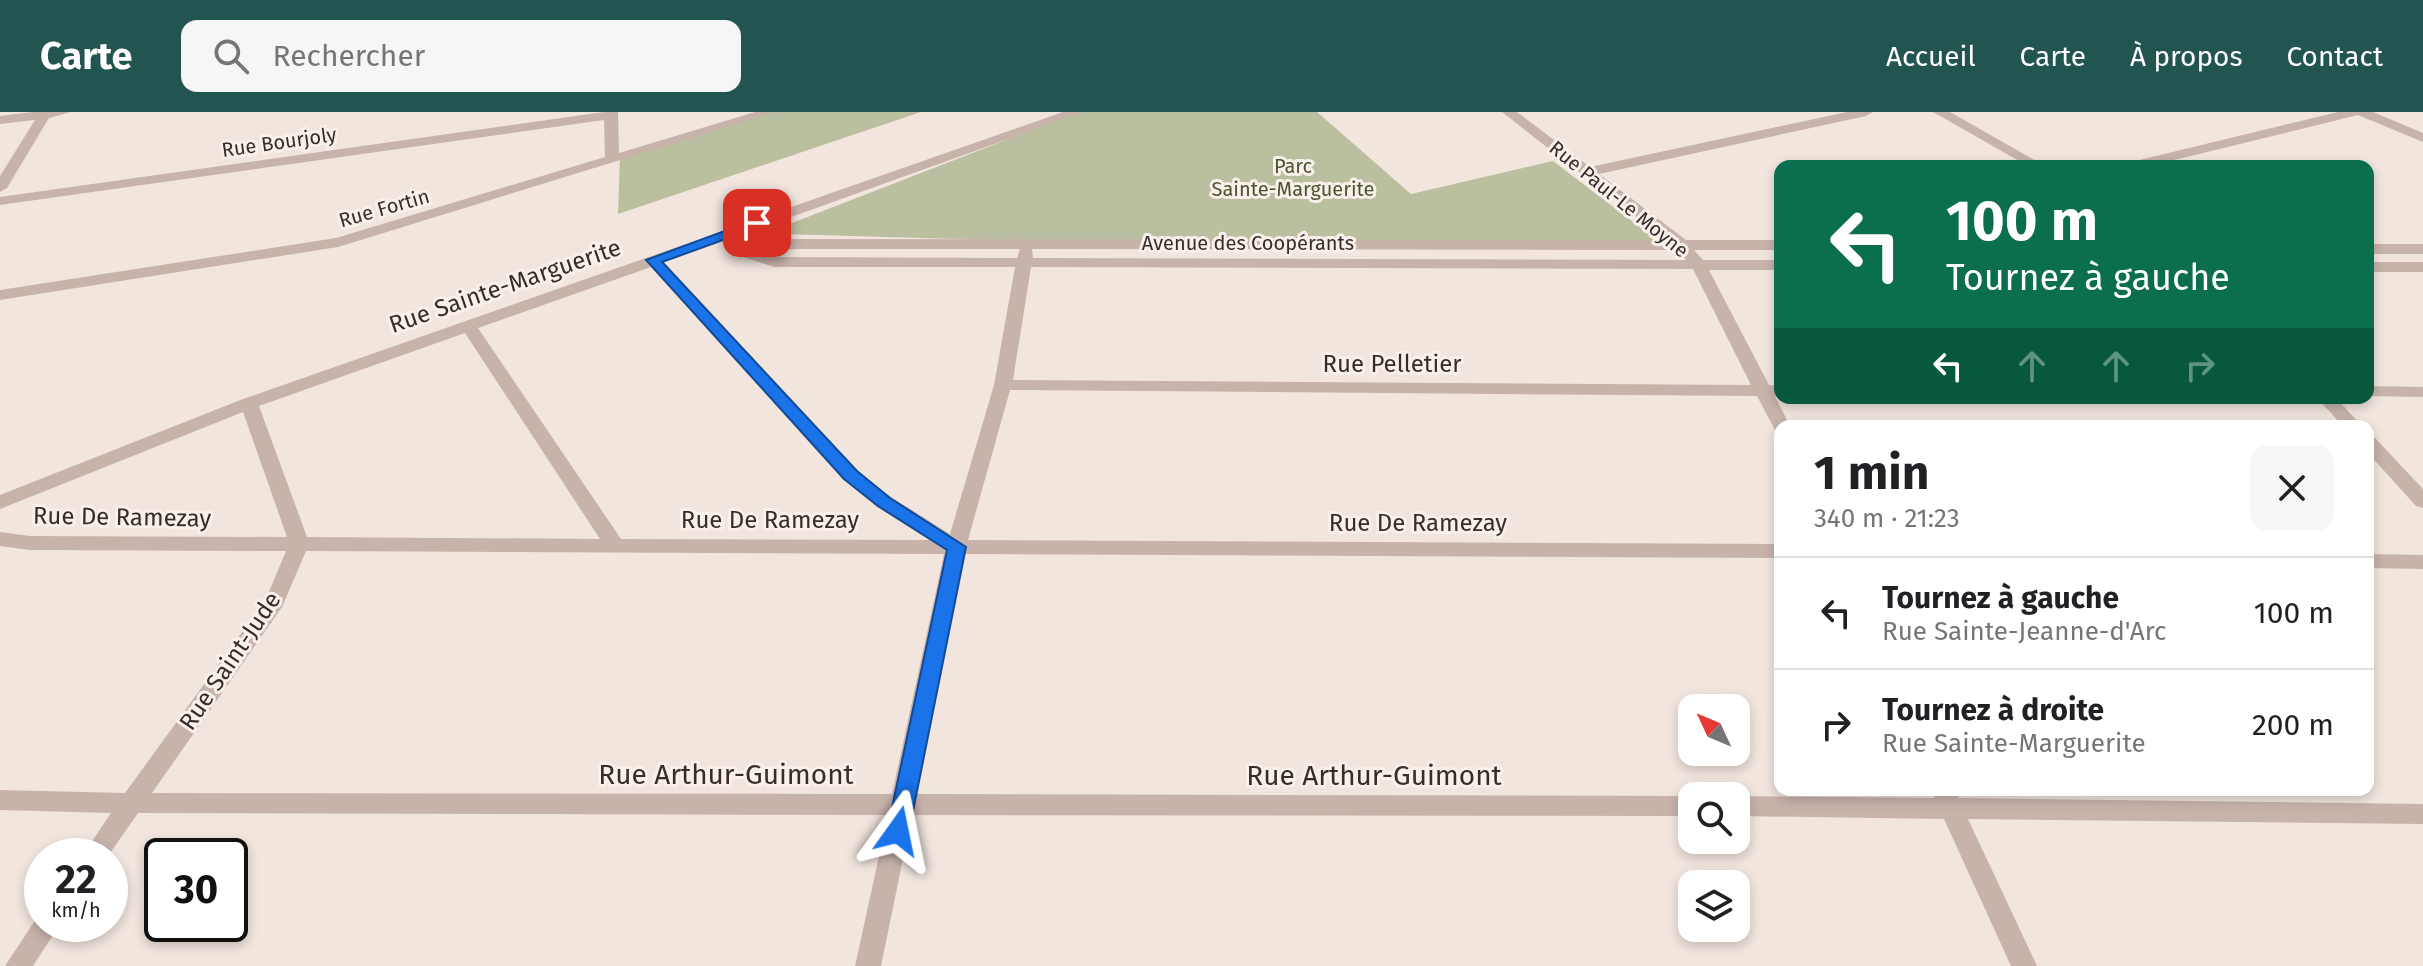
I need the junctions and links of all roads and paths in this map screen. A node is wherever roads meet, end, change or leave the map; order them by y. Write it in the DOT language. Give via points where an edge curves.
graph roads {
  1 [pos="64,112"];
  2 [pos="557,112"];
  3 [pos="769,112"];
  4 [pos="1076,112"];
  5 [pos="1509,112"];
  6 [pos="1866,112"];
  7 [pos="1940,112"];
  8 [pos="2355,112"];
  9 [pos="2362,112"];
  10 [pos="46,113"];
  11 [pos="611,114"];
  12 [pos="0,120"];
  13 [pos="2423,138"];
  14 [pos="612,160"];
  15 [pos="2027,160"];
  16 [pos="2157,160"];
  17 [pos="1588,172"];
  18 [pos="0,189"];
  19 [pos="0,201"];
  20 [pos="757,223"];
  21 [pos="725,235"];
  22 [pos="1351,242"];
  23 [pos="1682,245"];
  24 [pos="1774,245"];
  25 [pos="2374,249"];
  26 [pos="2423,249"];
  27 [pos="1026,252"];
  28 [pos="653,260"];
  29 [pos="1354,264"];
  30 [pos="1699,265"];
  31 [pos="1774,265"];
  32 [pos="2374,267"];
  33 [pos="2423,267"];
  34 [pos="0,295"];
  35 [pos="467,324"];
  36 [pos="1003,385"];
  37 [pos="2374,391"];
  38 [pos="1772,392"];
  39 [pos="2423,392"];
  40 [pos="249,403"];
  41 [pos="2332,404"];
  42 [pos="2347,420"];
  43 [pos="2374,448"];
  44 [pos="2423,501"];
  45 [pos="0,502"];
  46 [pos="0,539"];
  47 [pos="299,544"];
  48 [pos="615,546"];
  49 [pos="956,547"];
  50 [pos="1774,551"];
  51 [pos="2374,561"];
  52 [pos="2423,562"];
  53 [pos="1946,798"];
  54 [pos="0,800"];
  55 [pos="130,803"];
  56 [pos="904,805"];
  57 [pos="1750,805"];
  58 [pos="1678,806"];
  59 [pos="2423,814"];
  60 [pos="106,838"];
  61 [pos="35,942"];
  62 [pos="18,966"];
  63 [pos="868,966"];
  64 [pos="2024,966"];
  1 -- 10 [label="street"];
  2 -- 18 [label="street, Rue Bourjoly"];
  3 -- 14 [label="street, Rue Fortin"];
  4 -- 20 [label="street, Rue Sainte-Marguerite"];
  5 -- 17 [label="street, Rue Paul-Le Moyne"];
  6 -- 17 [label="street"];
  7 -- 15 [label="street"];
  8 -- 16 [label="street"];
  9 -- 13 [label="street"];
  10 -- 12 [label="street"];
  10 -- 18 [label="street"];
  11 -- 14 [label="street"];
  11 -- 19 [label="street, Rue Bourjoly"];
  14 -- 34 [label="street, Rue Fortin" via="338,242"];
  17 -- 23 [label="street, Rue Paul-Le Moyne"];
  20 -- 21 [label="street, Rue Sainte-Marguerite"];
  20 -- 27 [label="street, Avenue des Coopérants" via="783,244"];
  21 -- 27 [label="street, Avenue des Coopérants" via="746,253 774,262"];
  21 -- 28 [label="street, Rue Sainte-Marguerite"];
  22 -- 23 [label="street, Avenue des Coopérants"];
  22 -- 27 [label="street, Avenue des Coopérants"];
  22 -- 29 [label="street"];
  23 -- 24 [label="street, Avenue des Coopérants"];
  23 -- 30 [label="street, Rue Paul-Le Moyne"];
  25 -- 26 [label="street"];
  27 -- 29 [label="street, Avenue des Coopérants"];
  27 -- 36 [label="street"];
  28 -- 35 [label="street, Rue Sainte-Marguerite"];
  28 -- 49 [label="street" via="850,475"];
  29 -- 30 [label="street, Avenue des Coopérants"];
  30 -- 31 [label="street, Avenue des Coopérants"];
  30 -- 38 [label="street, Rue Paul-Le Moyne"];
  32 -- 33 [label="street"];
  35 -- 40 [label="street, Rue Sainte-Marguerite"];
  35 -- 48 [label="street"];
  36 -- 38 [label="street, Rue Pelletier"];
  36 -- 49 [label="street"];
  37 -- 39 [label="street"];
  40 -- 45 [label="street, Rue Sainte-Marguerite"];
  40 -- 47 [label="street"];
  41 -- 42 [label="street"];
  43 -- 44 [label="street"];
  46 -- 47 [label="street, Rue De Ramezay"];
  47 -- 48 [label="street, Rue De Ramezay"];
  47 -- 55 [label="street, Rue Saint-Jude" via="275,602"];
  48 -- 49 [label="street, Rue De Ramezay"];
  49 -- 50 [label="street, Rue De Ramezay"];
  49 -- 56 [label="street"];
  51 -- 52 [label="street"];
  53 -- 57 [label="street"];
  53 -- 59 [label="street"];
  53 -- 64 [label="street"];
  54 -- 55 [label="street, Rue Arthur-Guimont"];
  55 -- 56 [label="street, Rue Arthur-Guimont"];
  55 -- 60 [label="street, Rue Saint-Jude"];
  56 -- 58 [label="street, Rue Arthur-Guimont"];
  56 -- 63 [label="street"];
  61 -- 62 [label="street"];
}
